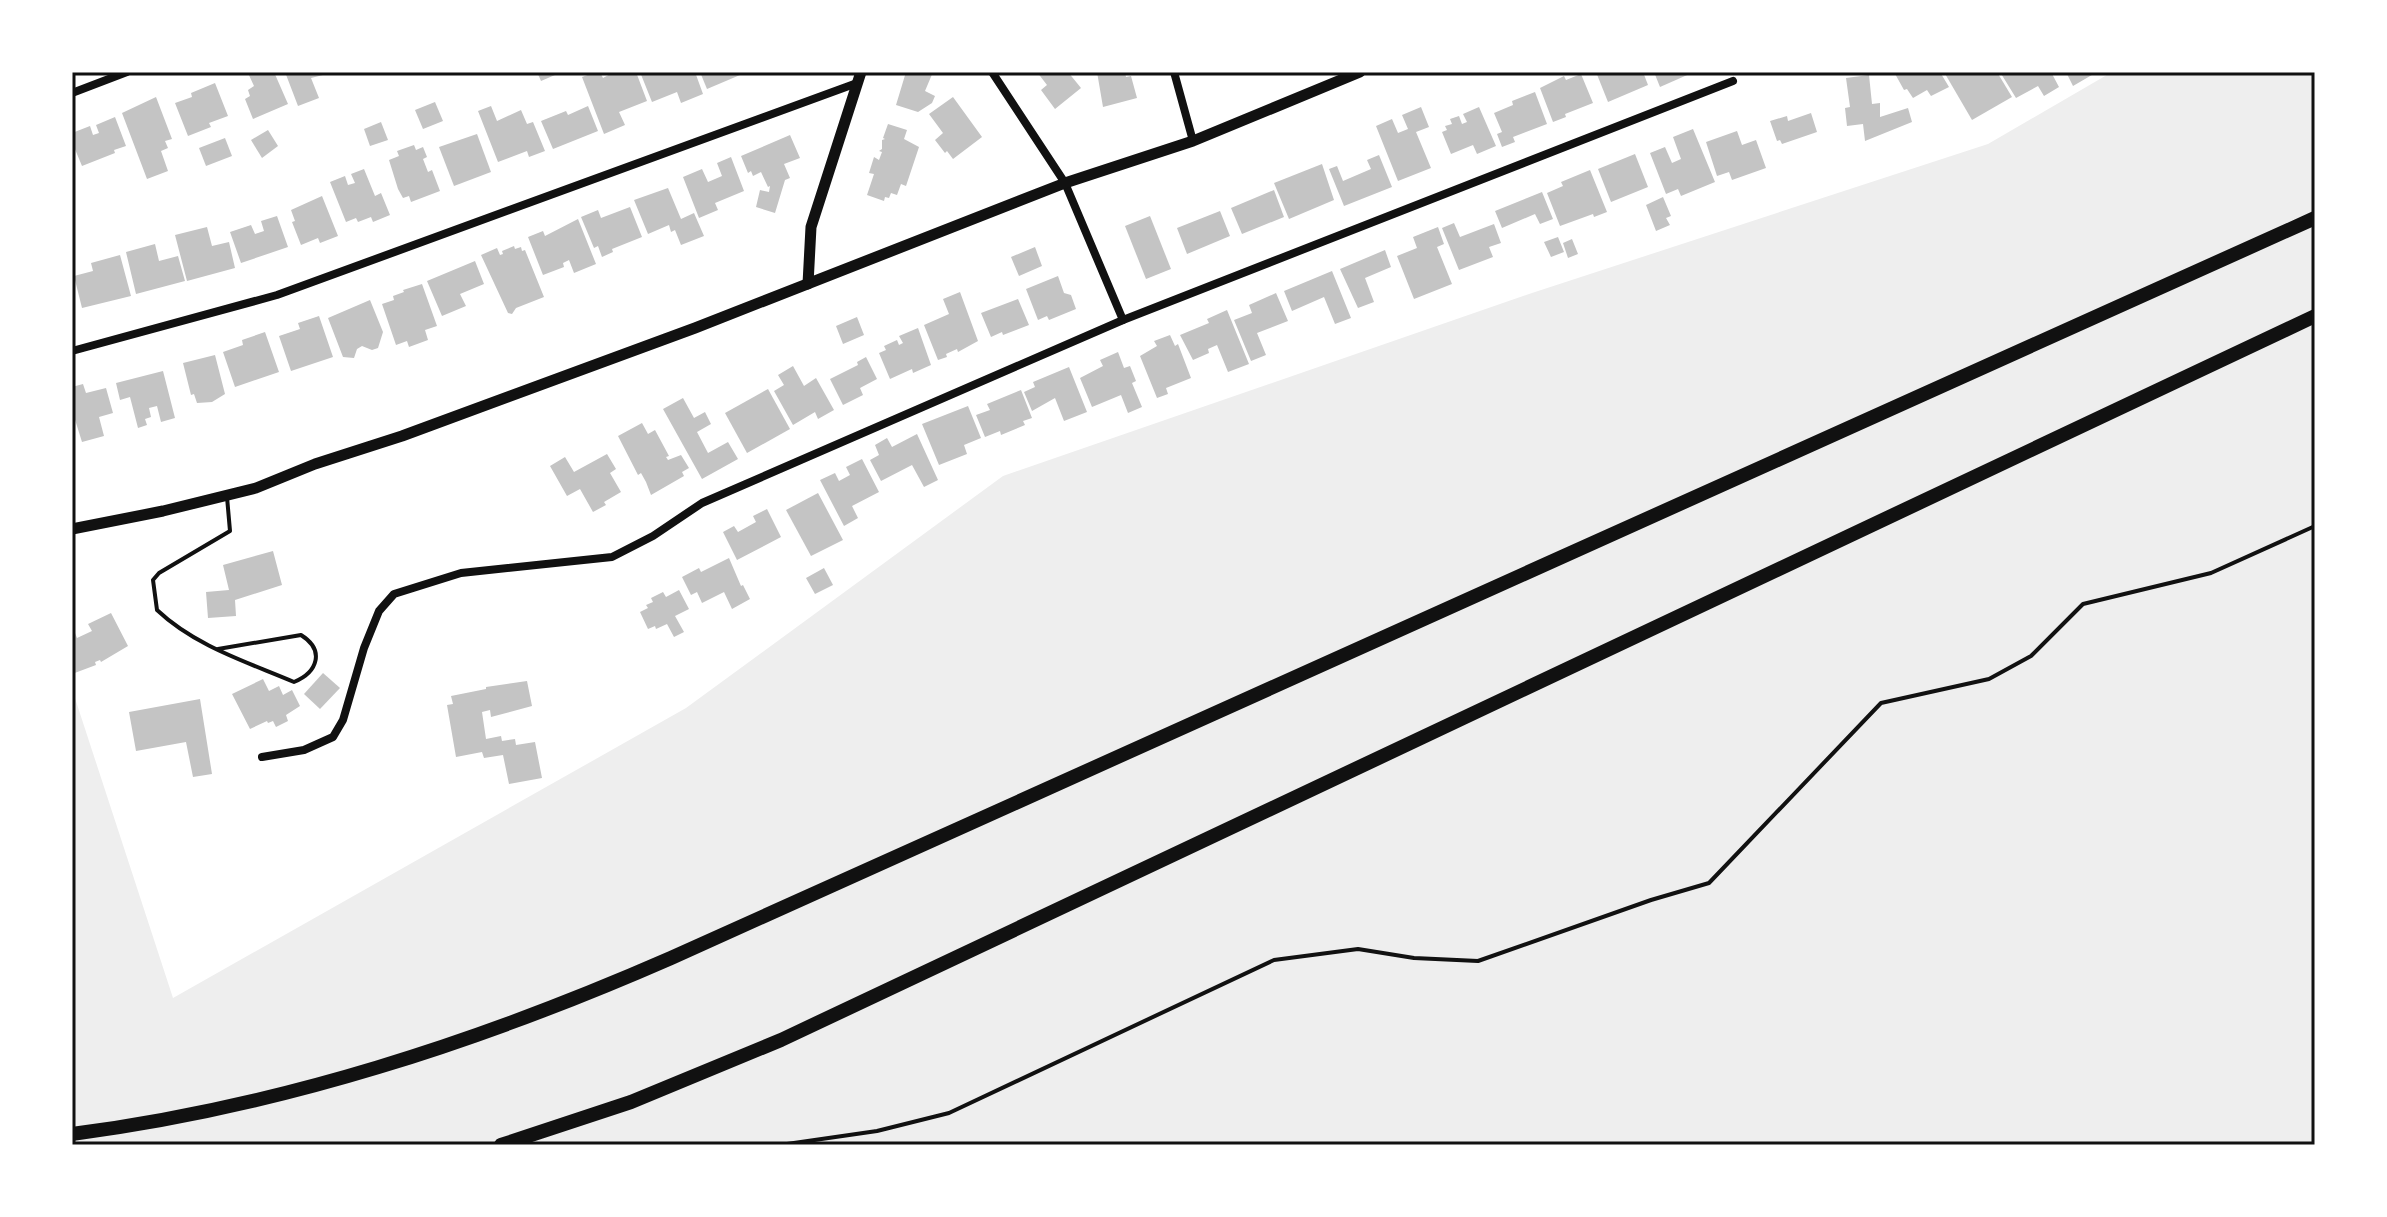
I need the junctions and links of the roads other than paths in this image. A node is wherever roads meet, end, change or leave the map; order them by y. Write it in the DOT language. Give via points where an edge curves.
graph roads {
  1 [pos="127,72"];
  2 [pos="992,72"];
  3 [pos="1174,72"];
  4 [pos="1360,72"];
  5 [pos="859,77"];
  6 [pos="1733,81"];
  7 [pos="72,93"];
  8 [pos="1193,141"];
  9 [pos="1065,183"];
  10 [pos="2315,218"];
  11 [pos="808,284"];
  12 [pos="2315,316"];
  13 [pos="1123,320"];
  14 [pos="72,351"];
  15 [pos="227,495"];
  16 [pos="2315,526"];
  17 [pos="72,529"];
  18 [pos="218,649"];
  19 [pos="262,757"];
  20 [pos="72,1134"];
  21 [pos="501,1145"];
  22 [pos="780,1145"];
  1 -- 7 [label="street"];
  2 -- 9 [label="street"];
  3 -- 8 [label="street"];
  4 -- 8 [label="main road"];
  5 -- 11 [label="main road" via="811,227"];
  5 -- 14 [label="street" via="277,295"];
  6 -- 13 [label="street"];
  8 -- 9 [label="main road"];
  9 -- 11 [label="main road"];
  9 -- 13 [label="street"];
  10 -- 20 [label="highway" via="571,1001 326,1083"];
  11 -- 15 [label="main road"];
  12 -- 21 [label="highway" via="794,1034 656,1093"];
  13 -- 19 [label="street" via="702,503 612,557 461,573 394,594 379,611 333,737 304,750"];
  15 -- 17 [label="main road"];
  15 -- 18 [label="lane" via="230,531 153,580 157,610 176,628"];
  16 -- 22 [label="lane" via="2211,573 2083,604 2031,656 1989,679 1881,703 1709,883 1478,961 1358,949 1274,960 949,1113 877,1131"];
  18 -- 18 [label="lane" via="294,682 307,677 314,666 311,641 301,635"];
}
